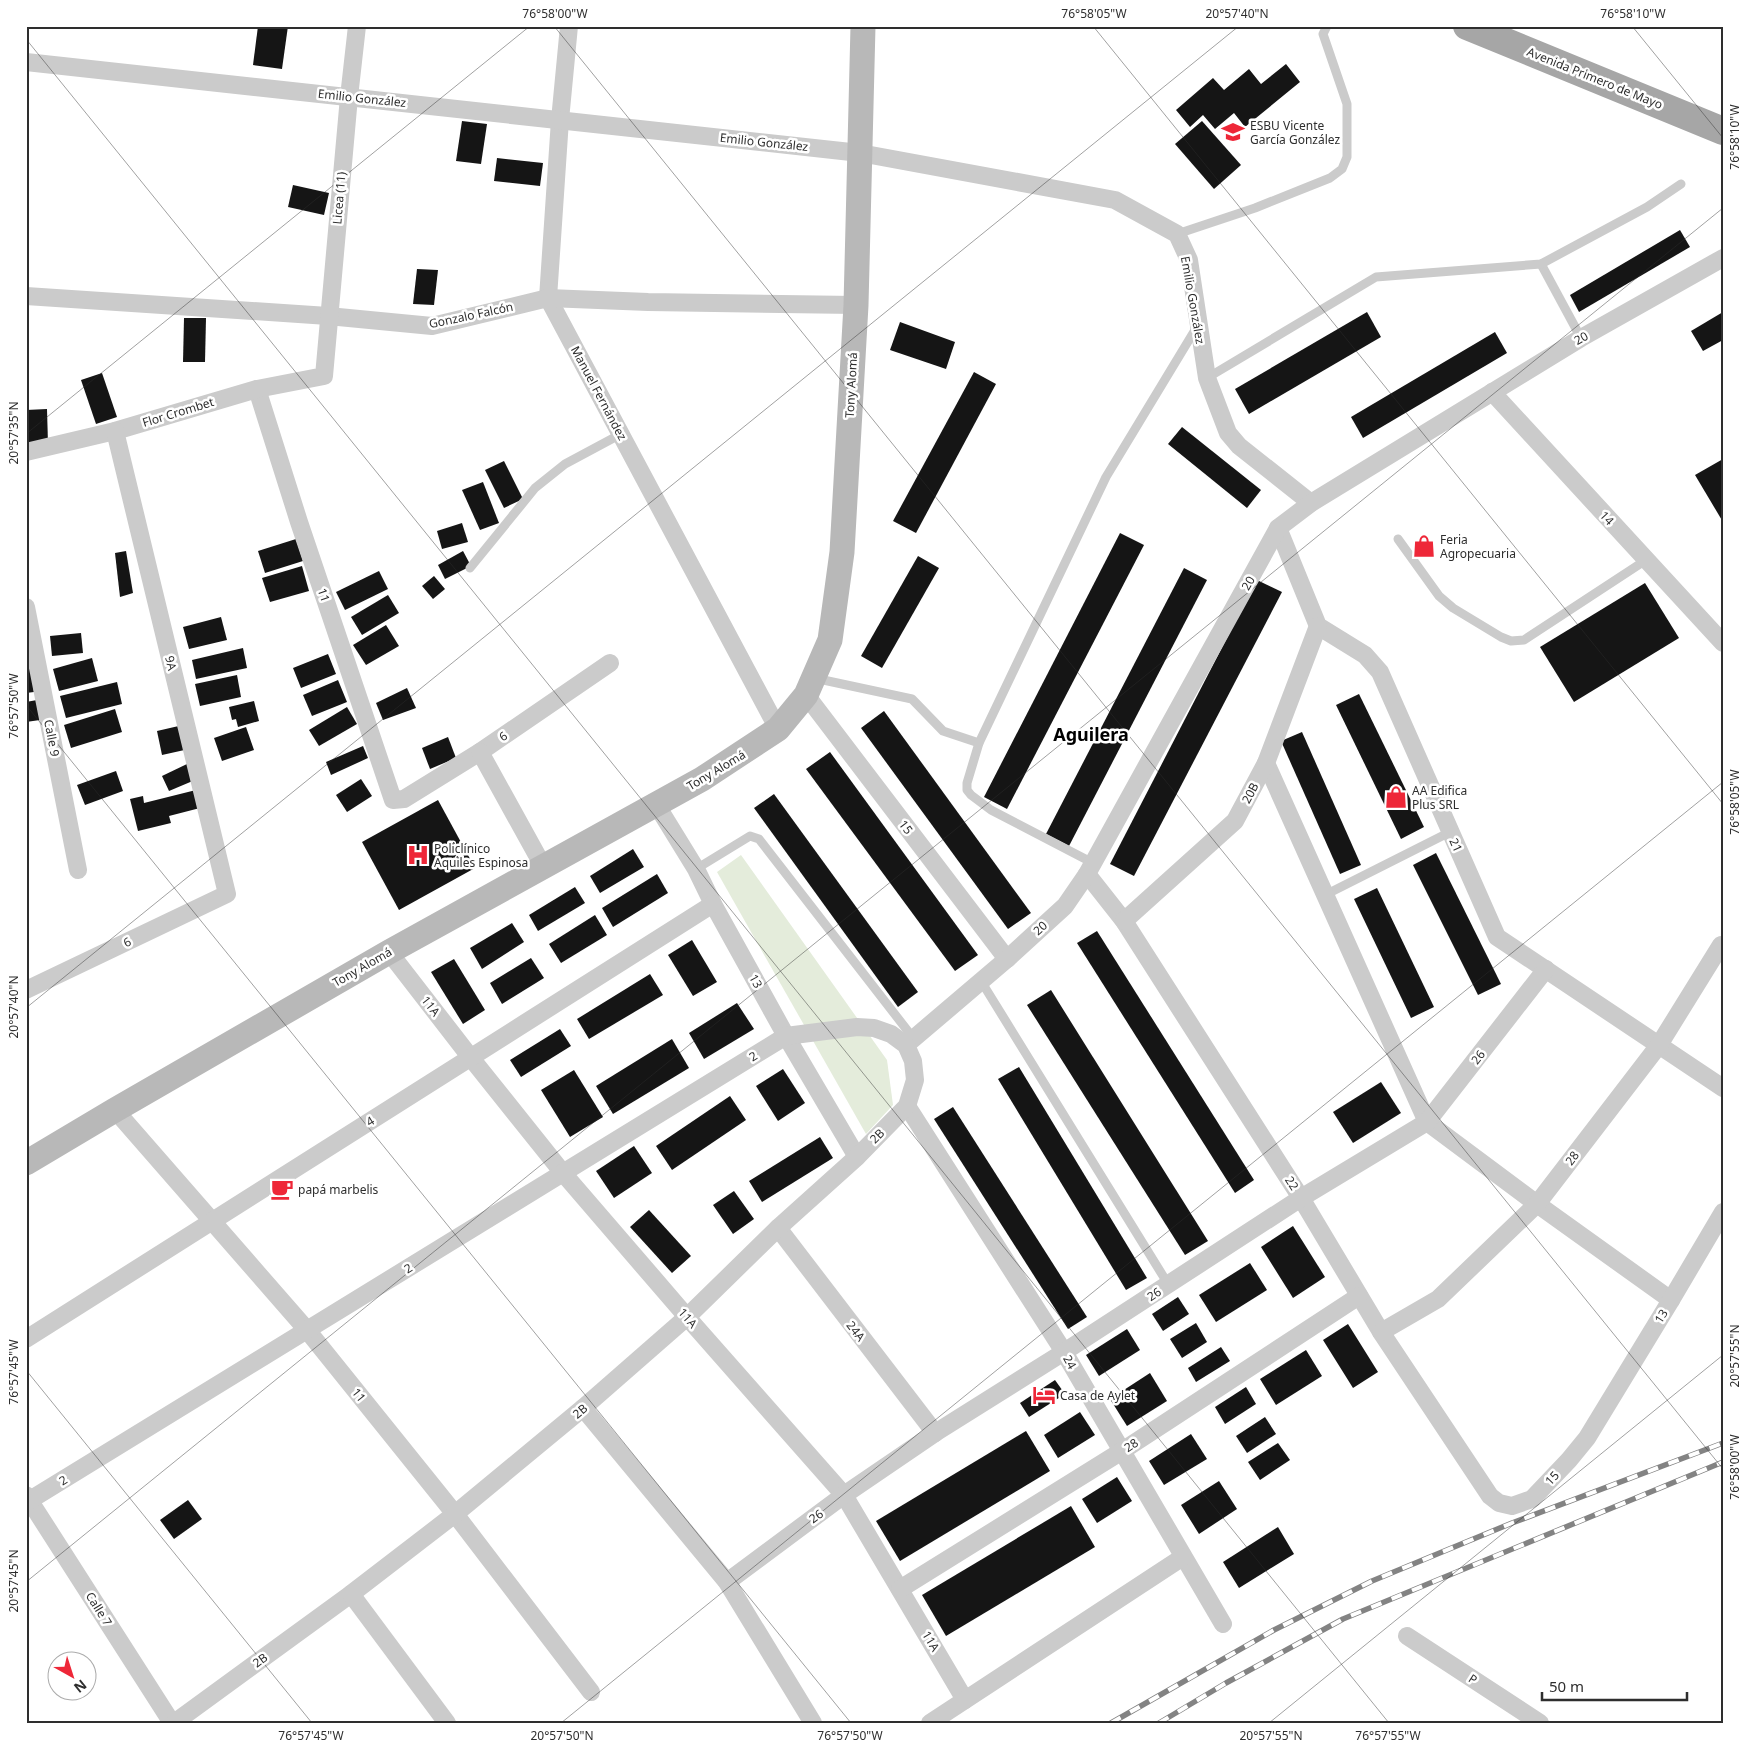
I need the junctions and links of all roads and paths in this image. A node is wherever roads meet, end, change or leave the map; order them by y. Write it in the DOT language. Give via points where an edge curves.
graph roads {
  1 [pos="357,26"];
  2 [pos="569,26"];
  3 [pos="863,26"];
  4 [pos="1326,26"];
  5 [pos="1467,26"];
  6 [pos="26,62"];
  7 [pos="349,97"];
  8 [pos="560,120"];
  9 [pos="1723,130"];
  10 [pos="860,152"];
  11 [pos="1681,184"];
  12 [pos="1177,234"];
  13 [pos="1723,258"];
  14 [pos="1541,264"];
  15 [pos="26,296"];
  16 [pos="548,298"];
  17 [pos="856,305"];
  18 [pos="328,316"];
  19 [pos="1198,324"];
  20 [pos="1581,338"];
  21 [pos="325,370"];
  22 [pos="1207,378"];
  23 [pos="257,389"];
  24 [pos="1492,392"];
  25 [pos="114,431"];
  26 [pos="621,434"];
  27 [pos="26,452"];
  28 [pos="1311,503"];
  29 [pos="1278,528"];
  30 [pos="1398,539"];
  31 [pos="1646,560"];
  32 [pos="470,568"];
  33 [pos="26,607"];
  34 [pos="1318,626"];
  35 [pos="1721,639"];
  36 [pos="610,663"];
  37 [pos="810,687"];
  38 [pos="778,729"];
  39 [pos="979,743"];
  40 [pos="480,752"];
  41 [pos="1266,763"];
  42 [pos="393,800"];
  43 [pos="656,804"];
  44 [pos="1450,832"];
  45 [pos="544,866"];
  46 [pos="1090,868"];
  47 [pos="696,869"];
  48 [pos="78,870"];
  49 [pos="227,894"];
  50 [pos="1325,895"];
  51 [pos="714,904"];
  52 [pos="1124,921"];
  53 [pos="1721,945"];
  54 [pos="389,952"];
  55 [pos="1007,959"];
  56 [pos="1546,969"];
  57 [pos="981,981"];
  58 [pos="26,990"];
  59 [pos="786,1036"];
  60 [pos="910,1042"];
  61 [pos="1659,1045"];
  62 [pos="470,1058"];
  63 [pos="1723,1088"];
  64 [pos="908,1106"];
  65 [pos="115,1110"];
  66 [pos="1427,1122"];
  67 [pos="857,1157"];
  68 [pos="26,1163"];
  69 [pos="564,1173"];
  70 [pos="1301,1198"];
  71 [pos="1537,1204"];
  72 [pos="1723,1212"];
  73 [pos="212,1221"];
  74 [pos="778,1228"];
  75 [pos="1168,1284"];
  76 [pos="1359,1296"];
  77 [pos="1671,1300"];
  78 [pos="687,1317"];
  79 [pos="307,1330"];
  80 [pos="1381,1332"];
  81 [pos="26,1339"];
  82 [pos="1064,1352"];
  83 [pos="583,1408"];
  84 [pos="1598,1420"];
  85 [pos="935,1433"];
  86 [pos="1122,1451"];
  87 [pos="844,1495"];
  88 [pos="1490,1496"];
  89 [pos="28,1497"];
  90 [pos="455,1514"];
  91 [pos="1183,1557"];
  92 [pos="727,1582"];
  93 [pos="900,1589"];
  94 [pos="351,1594"];
  95 [pos="1223,1624"];
  96 [pos="1407,1636"];
  97 [pos="591,1692"];
  98 [pos="965,1700"];
  99 [pos="173,1723"];
  100 [pos="447,1723"];
  101 [pos="813,1723"];
  102 [pos="930,1723"];
  103 [pos="1540,1723"];
  1 -- 7 [label="street, Licea (11)"];
  2 -- 8 [label="street"];
  3 -- 10 [label="street, Tony Alomá"];
  4 -- 12 [label="lane" via="1323,34 1347,104 1347,157 1342,169 1330,178 1255,208"];
  5 -- 9 [label="main road, Avenida Primero de Mayo"];
  6 -- 7 [label="street, Emilio González"];
  7 -- 8 [label="street, Emilio González"];
  7 -- 18 [label="street, Licea (11)"];
  8 -- 10 [label="street, Emilio González"];
  8 -- 16 [label="street"];
  10 -- 12 [label="street, Emilio González" via="1115,200"];
  10 -- 17 [label="street, Tony Alomá"];
  11 -- 14 [label="lane" via="1647,207"];
  12 -- 19 [label="street, Emilio González" via="1189,260"];
  13 -- 20 [label="street, 20"];
  14 -- 20 [label="lane"];
  14 -- 22 [label="lane" via="1376,277"];
  15 -- 18 [label="street, Gonzalo Falcón"];
  16 -- 17 [label="street, Gonzalo Falcón"];
  16 -- 18 [label="street, Gonzalo Falcón" via="432,326"];
  16 -- 26 [label="street, Manuel Fernández"];
  17 -- 37 [label="street, Tony Alomá" via="842,552 830,640"];
  18 -- 21 [label="street, Licea (11)"];
  19 -- 22 [label="street, Emilio González"];
  19 -- 39 [label="lane" via="1106,477"];
  20 -- 24 [label="street, 20"];
  21 -- 23 [label="street, Flor Crombet" via="324,376"];
  22 -- 28 [label="street, Emilio González" via="1228,433 1239,446"];
  23 -- 25 [label="street, Flor Crombet"];
  23 -- 42 [label="street, 11"];
  24 -- 28 [label="street, 20"];
  24 -- 31 [label="street, 14"];
  25 -- 27 [label="street, Flor Crombet"];
  25 -- 49 [label="street, 9A"];
  26 -- 32 [label="lane" via="565,464 534,488"];
  26 -- 38 [label="street, Manuel Fernández"];
  28 -- 29 [label="street, 20"];
  29 -- 34 [label="street"];
  29 -- 46 [label="street, 20"];
  30 -- 31 [label="lane" via="1439,596 1452,608 1511,641 1524,640"];
  31 -- 35 [label="street, 14"];
  33 -- 48 [label="street, Calle 9"];
  34 -- 41 [label="street, 20B"];
  34 -- 44 [label="street, 21" via="1365,655 1380,672"];
  36 -- 40 [label="street, 6"];
  37 -- 38 [label="street, Tony Alomá"];
  37 -- 39 [label="lane" via="912,699 943,731"];
  37 -- 55 [label="street, 15"];
  38 -- 43 [label="street, Tony Alomá" via="702,779"];
  39 -- 46 [label="lane" via="967,783 971,795"];
  40 -- 42 [label="street, 6" via="404,799"];
  40 -- 45 [label="street"];
  41 -- 50 [label="street"];
  41 -- 52 [label="street, 20B" via="1235,822"];
  43 -- 45 [label="street, Tony Alomá"];
  43 -- 47 [label="street, 13"];
  44 -- 50 [label="lane"];
  44 -- 56 [label="street, 21" via="1497,937"];
  45 -- 54 [label="street, Tony Alomá"];
  46 -- 52 [label="street, 22"];
  46 -- 55 [label="street, 20" via="1065,906"];
  47 -- 51 [label="street, 13"];
  47 -- 60 [label="lane" via="750,836 758,839"];
  49 -- 58 [label="street, 6"];
  50 -- 66 [label="street"];
  51 -- 59 [label="street, 13"];
  51 -- 62 [label="street, 4"];
  52 -- 70 [label="street, 22"];
  53 -- 61 [label="street, 28"];
  54 -- 62 [label="street, 11A"];
  54 -- 65 [label="street, Tony Alomá"];
  55 -- 57 [label="street, 20"];
  56 -- 61 [label="street, 21"];
  56 -- 66 [label="street, 26"];
  57 -- 60 [label="street, 20"];
  57 -- 75 [label="lane"];
  59 -- 60 [label="street" via="857,1027 874,1028"];
  59 -- 67 [label="street, 13"];
  59 -- 69 [label="street, 2"];
  60 -- 64 [label="street, 2B" via="915,1080"];
  61 -- 63 [label="street, 21"];
  61 -- 71 [label="street, 28"];
  62 -- 69 [label="street, 11A"];
  62 -- 73 [label="street, 4"];
  64 -- 67 [label="street, 2B"];
  64 -- 82 [label="street, 24"];
  65 -- 68 [label="street, Tony Alomá"];
  65 -- 73 [label="street, 11"];
  66 -- 70 [label="street, 26"];
  66 -- 71 [label="street"];
  67 -- 74 [label="street, 2B"];
  69 -- 78 [label="street, 11A"];
  69 -- 79 [label="street, 2"];
  70 -- 75 [label="street, 26"];
  70 -- 76 [label="street, 22"];
  71 -- 77 [label="street"];
  71 -- 80 [label="street, 28" via="1438,1299"];
  72 -- 77 [label="street, 13"];
  73 -- 79 [label="street, 11"];
  73 -- 81 [label="street, 4"];
  74 -- 78 [label="street, 2B"];
  74 -- 85 [label="street, 24A"];
  75 -- 82 [label="street, 26"];
  76 -- 80 [label="street, 22"];
  76 -- 86 [label="street, 28"];
  77 -- 84 [label="street, 13"];
  78 -- 83 [label="street, 2B"];
  78 -- 87 [label="street, 11A"];
  79 -- 89 [label="street, 2"];
  79 -- 90 [label="street, 11"];
  80 -- 88 [label="street, 22"];
  82 -- 85 [label="street, 26"];
  82 -- 86 [label="street, 24"];
  83 -- 90 [label="street, 2B"];
  83 -- 92 [label="street"];
  84 -- 88 [label="street, 15" via="1569,1460 1532,1499 1512,1506"];
  85 -- 87 [label="street, 26"];
  86 -- 91 [label="street, 24"];
  86 -- 93 [label="street, 28"];
  87 -- 92 [label="street, 26"];
  87 -- 93 [label="street, 11A"];
  89 -- 99 [label="street, Calle 7"];
  90 -- 94 [label="street, 2B"];
  90 -- 97 [label="street, 11"];
  91 -- 95 [label="street, 24"];
  91 -- 98 [label="street"];
  92 -- 101 [label="street"];
  93 -- 98 [label="street, 11A"];
  94 -- 99 [label="street, 2B"];
  94 -- 100 [label="street"];
  96 -- 103 [label="street, P"];
  98 -- 102 [label="street"];
}
